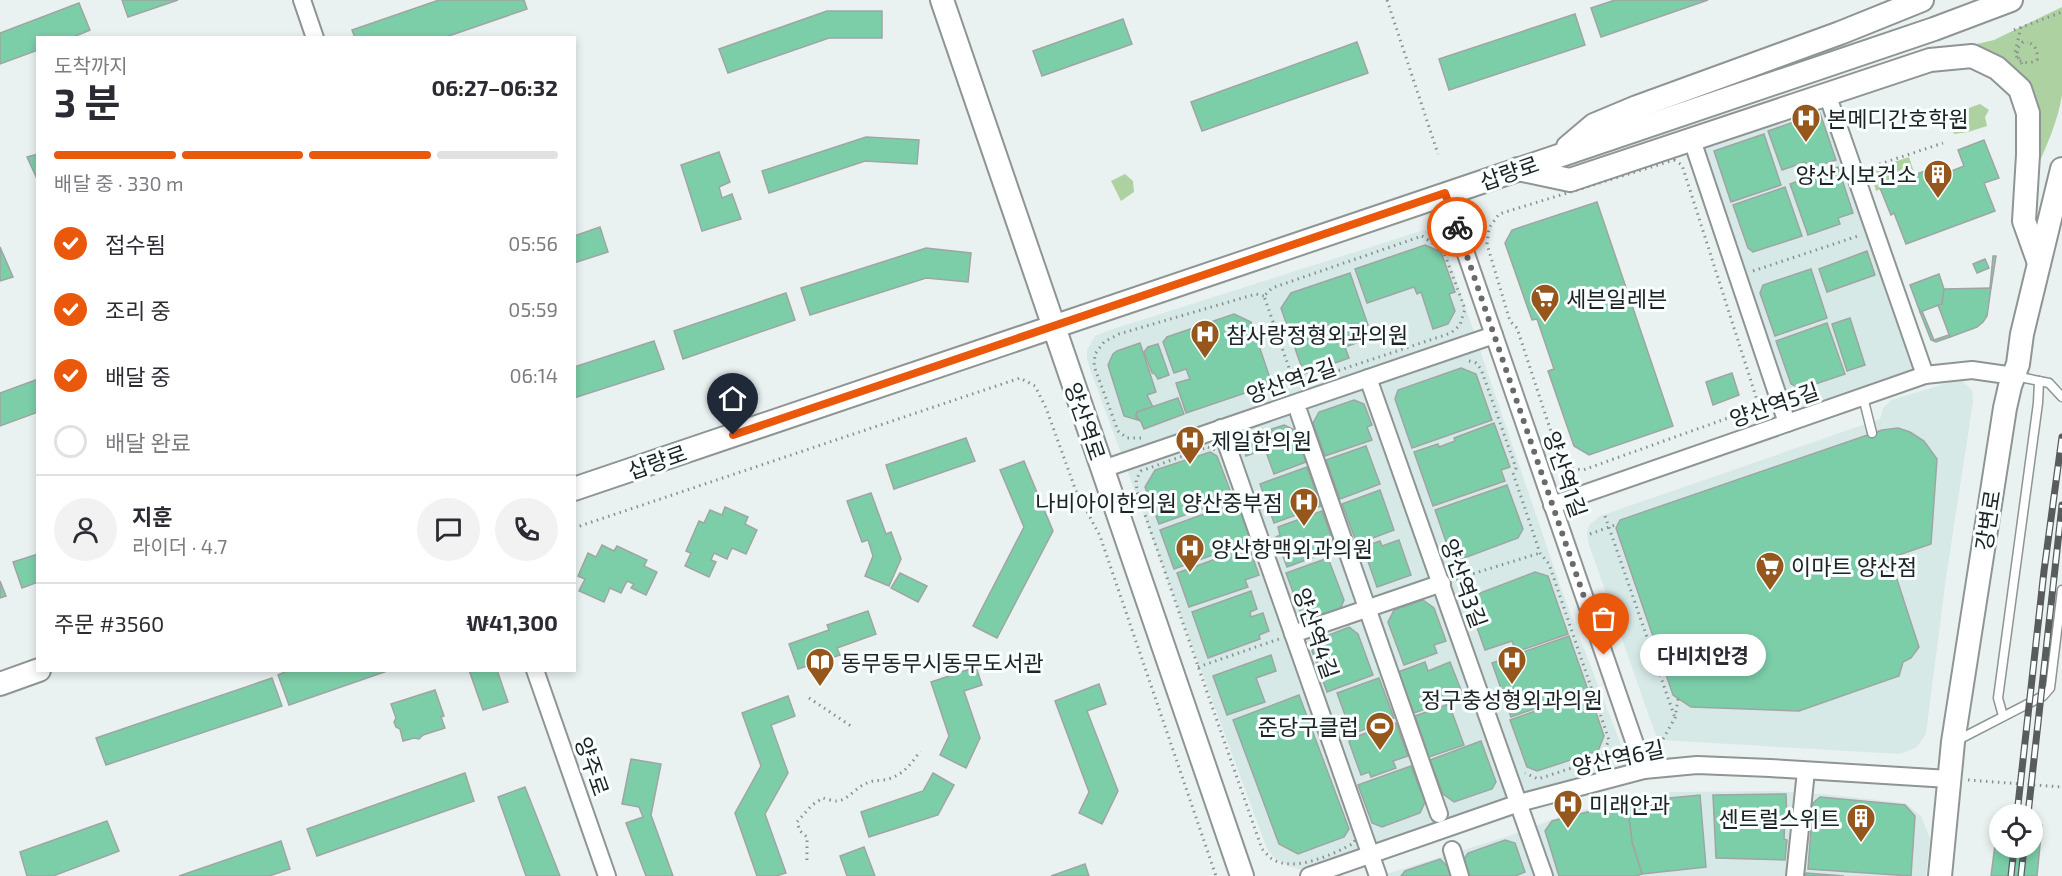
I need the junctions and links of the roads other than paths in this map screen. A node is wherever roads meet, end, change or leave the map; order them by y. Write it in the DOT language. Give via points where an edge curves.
graph roads {
  1 [pos="302,0"];
  2 [pos="942,0"];
  3 [pos="1923,0"];
  4 [pos="2010,0"];
  5 [pos="314,36"];
  6 [pos="1827,94"];
  7 [pos="1692,140"];
  8 [pos="1557,156"];
  9 [pos="1517,169"];
  10 [pos="2062,169"];
  11 [pos="1445,193"];
  12 [pos="2039,263"];
  13 [pos="1054,326"];
  14 [pos="1494,335"];
  15 [pos="1925,375"];
  16 [pos="2014,376"];
  17 [pos="1368,378"];
  18 [pos="2039,381"];
  19 [pos="1863,397"];
  20 [pos="2062,397"];
  21 [pos="1299,413"];
  22 [pos="1787,423"];
  23 [pos="1221,428"];
  24 [pos="1872,433"];
  25 [pos="1103,469"];
  26 [pos="576,488"];
  27 [pos="1552,505"];
  28 [pos="1442,583"];
  29 [pos="2062,590"];
  30 [pos="1367,609"];
  31 [pos="1290,635"];
  32 [pos="36,671"];
  33 [pos="536,672"];
  34 [pos="0,684"];
  35 [pos="2003,716"];
  36 [pos="1953,742"];
  37 [pos="1644,770"];
  38 [pos="1806,771"];
  39 [pos="1958,779"];
  40 [pos="1519,803"];
  41 [pos="1439,814"];
  42 [pos="1452,850"];
  43 [pos="1371,854"];
  44 [pos="607,876"];
  45 [pos="1242,876"];
  46 [pos="1309,876"];
  47 [pos="1378,876"];
  48 [pos="1460,876"];
  49 [pos="1544,876"];
  50 [pos="1795,876"];
  51 [pos="1940,876"];
  1 -- 5 [label="street"];
  2 -- 13 [label="street, 양산역로"];
  3 -- 8 [label="street" via="1594,125"];
  4 -- 8 [label="street, 삽량로"];
  6 -- 7 [label="street"];
  6 -- 12 [label="street" via="1930,60 1972,56 1997,68 2020,89 2028,113 2024,221"];
  6 -- 15 [label="street"];
  7 -- 9 [label="street" via="1570,180"];
  7 -- 22 [label="street"];
  8 -- 9 [label="street, 삽량로"];
  9 -- 11 [label="street, 삽량로"];
  10 -- 12 [label="street, 강변로"];
  11 -- 13 [label="street, 삽량로"];
  11 -- 14 [label="street, 양산역1길"];
  12 -- 16 [label="street, 강변로"];
  13 -- 25 [label="street, 양산역로"];
  13 -- 26 [label="street, 삽량로"];
  14 -- 17 [label="street, 양산역2길"];
  14 -- 27 [label="street, 양산역1길"];
  15 -- 16 [label="street, 양산역5길" via="1972,370"];
  15 -- 19 [label="street, 양산역5길"];
  16 -- 18 [label="lane"];
  16 -- 36 [label="street, 강변로" via="2005,408"];
  17 -- 23 [label="street, 양산역2길"];
  17 -- 28 [label="street, 양산역3길"];
  18 -- 20 [label="lane" via="2049,383"];
  18 -- 35 [label="lane" via="1998,698"];
  19 -- 22 [label="street, 양산역5길"];
  19 -- 24 [label="lane"];
  21 -- 30 [label="street"];
  22 -- 27 [label="street, 양산역5길"];
  23 -- 25 [label="street, 양산역2길"];
  23 -- 31 [label="street, 양산역4길"];
  25 -- 45 [label="street, 양산역로"];
  27 -- 37 [label="street, 양산역1길"];
  28 -- 30 [label="street"];
  28 -- 40 [label="street, 양산역3길"];
  29 -- 35 [label="lane" via="2050,688 2043,696"];
  30 -- 31 [label="street"];
  30 -- 41 [label="street"];
  31 -- 43 [label="street, 양산역4길"];
  32 -- 34 [label="street"];
  33 -- 44 [label="street, 양주로"];
  35 -- 36 [label="lane"];
  36 -- 39 [label="street, 강변로"];
  37 -- 38 [label="street, 양산역6길" via="1696,765"];
  37 -- 40 [label="street, 양산역6길"];
  38 -- 39 [label="street, 양산역6길"];
  38 -- 50 [label="street"];
  39 -- 51 [label="street, 강변로"];
  40 -- 43 [label="street, 양산역6길"];
  40 -- 49 [label="street, 양산역3길"];
  42 -- 48 [label="street"];
  43 -- 46 [label="street, 양산역6길"];
  43 -- 47 [label="street, 양산역4길"];
}
